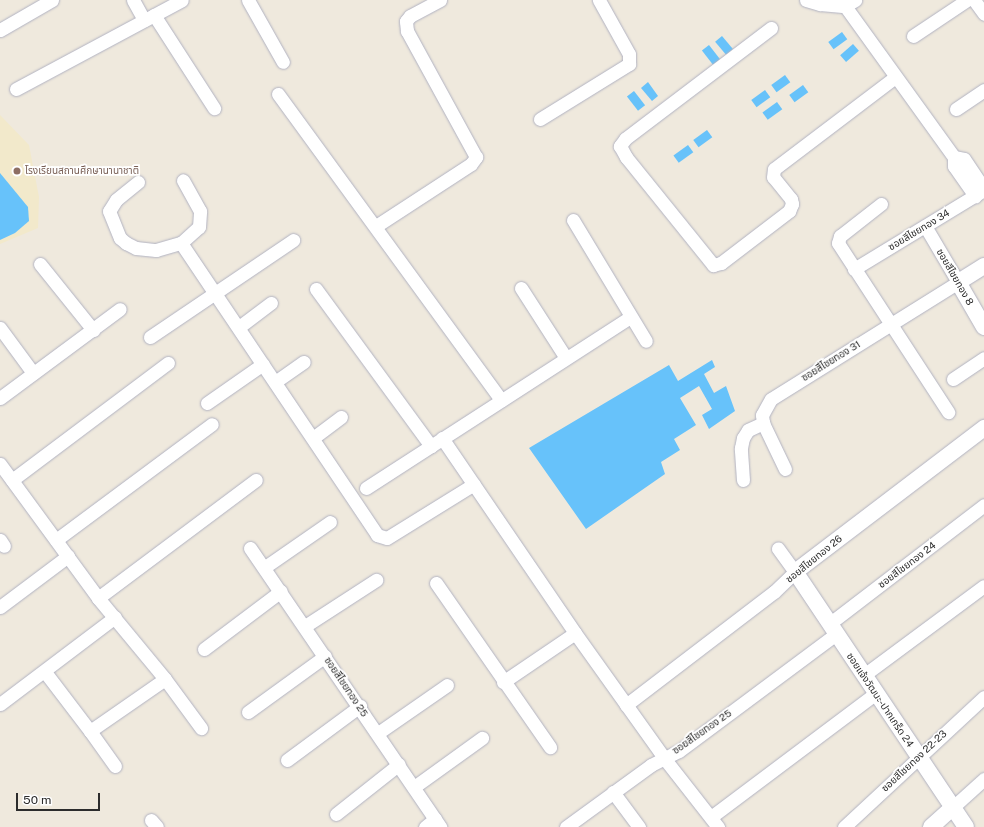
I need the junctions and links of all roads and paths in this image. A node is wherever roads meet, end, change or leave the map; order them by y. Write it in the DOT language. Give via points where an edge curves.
graph roads {
  1 [pos="52,0"];
  2 [pos="132,0"];
  3 [pos="142,0"];
  4 [pos="182,0"];
  5 [pos="248,0"];
  6 [pos="440,0"];
  7 [pos="806,0"];
  8 [pos="967,0"];
  9 [pos="974,0"];
  10 [pos="604,2"];
  11 [pos="850,3"];
  12 [pos="984,14"];
  13 [pos="150,17"];
  14 [pos="771,28"];
  15 [pos="0,30"];
  16 [pos="914,36"];
  17 [pos="283,62"];
  18 [pos="895,77"];
  19 [pos="16,89"];
  20 [pos="984,90"];
  21 [pos="278,94"];
  22 [pos="214,108"];
  23 [pos="956,109"];
  24 [pos="540,119"];
  25 [pos="183,180"];
  26 [pos="138,182"];
  27 [pos="981,191"];
  28 [pos="881,204"];
  29 [pos="573,220"];
  30 [pos="376,226"];
  31 [pos="925,226"];
  32 [pos="293,240"];
  33 [pos="181,243"];
  34 [pos="40,264"];
  35 [pos="984,266"];
  36 [pos="854,269"];
  37 [pos="958,282"];
  38 [pos="521,288"];
  39 [pos="316,289"];
  40 [pos="216,293"];
  41 [pos="271,303"];
  42 [pos="120,309"];
  43 [pos="630,317"];
  44 [pos="890,323"];
  45 [pos="239,327"];
  46 [pos="984,327"];
  47 [pos="0,328"];
  48 [pos="93,330"];
  49 [pos="150,337"];
  50 [pos="646,341"];
  51 [pos="566,358"];
  52 [pos="984,358"];
  53 [pos="304,362"];
  54 [pos="168,363"];
  55 [pos="263,364"];
  56 [pos="33,373"];
  57 [pos="953,379"];
  58 [pos="275,382"];
  59 [pos="0,398"];
  60 [pos="501,400"];
  61 [pos="208,403"];
  62 [pos="948,412"];
  63 [pos="341,417"];
  64 [pos="763,423"];
  65 [pos="212,424"];
  66 [pos="984,428"];
  67 [pos="313,438"];
  68 [pos="442,438"];
  69 [pos="431,446"];
  70 [pos="1,466"];
  71 [pos="785,469"];
  72 [pos="12,480"];
  73 [pos="256,480"];
  74 [pos="743,480"];
  75 [pos="474,484"];
  76 [pos="366,488"];
  77 [pos="984,506"];
  78 [pos="330,522"];
  79 [pos="56,540"];
  80 [pos="250,548"];
  81 [pos="778,549"];
  82 [pos="68,556"];
  83 [pos="265,567"];
  84 [pos="795,572"];
  85 [pos="376,580"];
  86 [pos="436,582"];
  87 [pos="984,586"];
  88 [pos="281,591"];
  89 [pos="98,598"];
  90 [pos="0,607"];
  91 [pos="115,617"];
  92 [pos="305,626"];
  93 [pos="833,629"];
  94 [pos="575,633"];
  95 [pos="204,649"];
  96 [pos="325,656"];
  97 [pos="45,672"];
  98 [pos="864,675"];
  99 [pos="165,679"];
  100 [pos="503,682"];
  101 [pos="447,685"];
  102 [pos="876,693"];
  103 [pos="984,696"];
  104 [pos="0,704"];
  105 [pos="626,705"];
  106 [pos="360,706"];
  107 [pos="248,712"];
  108 [pos="201,728"];
  109 [pos="90,731"];
  110 [pos="378,733"];
  111 [pos="482,738"];
  112 [pos="550,747"];
  113 [pos="918,757"];
  114 [pos="664,758"];
  115 [pos="287,760"];
  116 [pos="399,764"];
  117 [pos="115,766"];
  118 [pos="984,779"];
  119 [pos="414,787"];
  120 [pos="613,792"];
  121 [pos="953,807"];
  122 [pos="336,814"];
  123 [pos="714,822"];
  124 [pos="434,824"];
  125 [pos="566,827"];
  126 [pos="639,827"];
  127 [pos="844,827"];
  128 [pos="931,827"];
  129 [pos="966,827"];
  1 -- 15 [label="street"];
  2 -- 13 [label="street"];
  3 -- 13 [label="street"];
  4 -- 13 [label="street"];
  5 -- 17 [label="street"];
  6 -- 30 [label="street" via="410,16 406,21 407,31 476,157 471,164"];
  7 -- 11 [label="street" via="820,4"];
  8 -- 16 [label="street"];
  9 -- 12 [label="street"];
  10 -- 24 [label="street" via="629,54 629,64"];
  11 -- 18 [label="street"];
  13 -- 19 [label="street"];
  13 -- 22 [label="street"];
  14 -- 18 [label="street" via="625,139 620,146 626,157 713,265 721,263 788,211 792,204 791,199 773,177 774,169"];
  18 -- 27 [label="street" via="954,157 964,159"];
  20 -- 23 [label="street"];
  21 -- 30 [label="street"];
  25 -- 33 [label="street" via="196,200 201,220"];
  26 -- 33 [label="street" via="110,206 109,211 120,238 136,248 146,250"];
  27 -- 31 [label="street, ซอยสีไชยทอง 34"];
  28 -- 36 [label="street" via="840,236 840,248"];
  29 -- 43 [label="street"];
  30 -- 60 [label="street"];
  31 -- 36 [label="street, ซอยสีไชยทอง 34"];
  31 -- 37 [label="street, ซอยสีไชยทอง 8"];
  32 -- 40 [label="street"];
  33 -- 40 [label="street"];
  34 -- 48 [label="street"];
  35 -- 37 [label="street"];
  36 -- 44 [label="street"];
  37 -- 44 [label="street, ซอยสีไชยทอง 31"];
  37 -- 46 [label="street, ซอยสีไชยทอง 8"];
  38 -- 51 [label="street"];
  39 -- 69 [label="street"];
  40 -- 45 [label="street"];
  40 -- 49 [label="street"];
  41 -- 45 [label="street"];
  42 -- 48 [label="street"];
  43 -- 50 [label="street"];
  43 -- 51 [label="street"];
  44 -- 62 [label="street"];
  44 -- 64 [label="street, ซอยสีไชยทอง 31" via="771,399 762,415"];
  45 -- 55 [label="street"];
  47 -- 56 [label="street"];
  48 -- 56 [label="street"];
  51 -- 60 [label="street"];
  52 -- 57 [label="street"];
  53 -- 58 [label="street"];
  54 -- 72 [label="street"];
  55 -- 58 [label="street"];
  55 -- 61 [label="street"];
  56 -- 59 [label="street"];
  58 -- 67 [label="street"];
  60 -- 68 [label="street"];
  63 -- 67 [label="street"];
  64 -- 71 [label="street"];
  64 -- 74 [label="street" via="748,430 743,438"];
  65 -- 79 [label="street"];
  66 -- 84 [label="street, ซอยสีไชยทอง 26"];
  67 -- 75 [label="street" via="377,535 382,538 387,538"];
  68 -- 69 [label="street"];
  68 -- 75 [label="street"];
  69 -- 76 [label="street"];
  70 -- 72 [label="street"];
  72 -- 79 [label="street"];
  73 -- 89 [label="street"];
  75 -- 94 [label="street"];
  77 -- 93 [label="street, ซอยสีไชยทอง 24"];
  78 -- 83 [label="street"];
  79 -- 82 [label="street"];
  80 -- 83 [label="street, ซอยสีไชยทอง 25"];
  81 -- 84 [label="street"];
  82 -- 89 [label="street"];
  82 -- 90 [label="street"];
  83 -- 88 [label="street, ซอยสีไชยทอง 25"];
  84 -- 93 [label="street, ซอยแจ้งวัฒนะ-ปากเกร็ด 24"];
  84 -- 105 [label="street, ซอยสีไชยทอง 26" via="774,592"];
  85 -- 92 [label="street"];
  86 -- 100 [label="street"];
  87 -- 98 [label="street"];
  88 -- 92 [label="street, ซอยสีไชยทอง 25"];
  88 -- 95 [label="street"];
  89 -- 91 [label="street"];
  91 -- 97 [label="street"];
  91 -- 99 [label="street"];
  92 -- 96 [label="street, ซอยสีไชยทอง 25"];
  93 -- 98 [label="street, ซอยแจ้งวัฒนะ-ปากเกร็ด 24"];
  93 -- 114 [label="street, ซอยสีไชยทอง 25" via="679,751"];
  94 -- 100 [label="street"];
  94 -- 105 [label="street"];
  96 -- 106 [label="street, ซอยสีไชยทอง 25"];
  96 -- 107 [label="street"];
  97 -- 104 [label="street"];
  97 -- 109 [label="street"];
  98 -- 102 [label="street, ซอยแจ้งวัฒนะ-ปากเกร็ด 24"];
  99 -- 108 [label="street"];
  99 -- 109 [label="street"];
  100 -- 112 [label="street"];
  101 -- 110 [label="street"];
  102 -- 113 [label="street, ซอยแจ้งวัฒนะ-ปากเกร็ด 24"];
  102 -- 123 [label="street"];
  103 -- 113 [label="street, ซอยสีไชยทอง 22-23"];
  105 -- 114 [label="street"];
  106 -- 110 [label="street, ซอยสีไชยทอง 25"];
  106 -- 115 [label="street"];
  109 -- 117 [label="street"];
  110 -- 116 [label="street, ซอยสีไชยทอง 25"];
  111 -- 119 [label="street"];
  113 -- 121 [label="street, ซอยแจ้งวัฒนะ-ปากเกร็ด 24"];
  113 -- 127 [label="street, ซอยสีไชยทอง 22-23"];
  114 -- 120 [label="street, ซอยสีไชยทอง 25"];
  114 -- 123 [label="street"];
  116 -- 119 [label="street, ซอยสีไชยทอง 25"];
  116 -- 122 [label="street"];
  118 -- 121 [label="street"];
  119 -- 124 [label="street, ซอยสีไชยทอง 25"];
  120 -- 125 [label="street, ซอยสีไชยทอง 25"];
  120 -- 126 [label="street"];
  121 -- 128 [label="street"];
  121 -- 129 [label="street, ซอยแจ้งวัฒนะ-ปากเกร็ด 24"];
}
